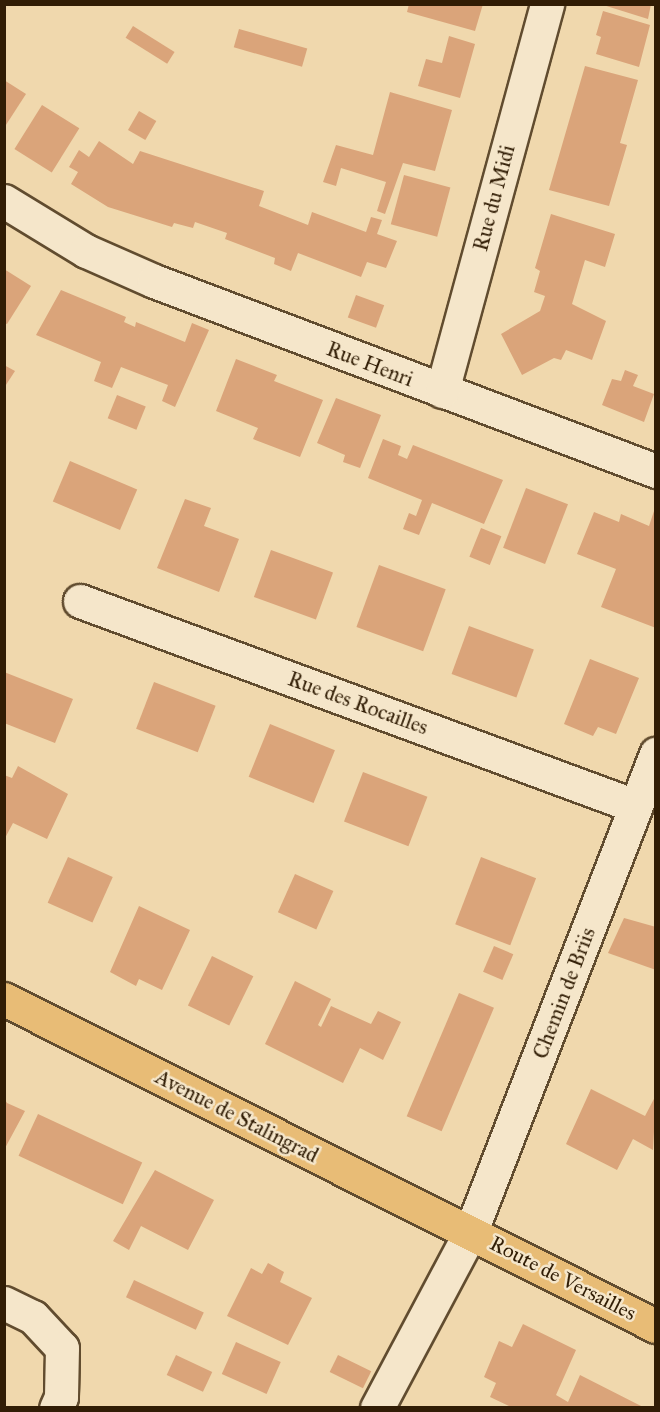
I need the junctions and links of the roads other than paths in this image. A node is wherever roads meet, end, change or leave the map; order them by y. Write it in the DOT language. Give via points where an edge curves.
graph roads {
  1 [pos="547,4"];
  2 [pos="4,201"];
  3 [pos="442,392"];
  4 [pos="656,471"];
  5 [pos="80,600"];
  6 [pos="656,754"];
  7 [pos="635,806"];
  8 [pos="4,999"];
  9 [pos="471,1231"];
  10 [pos="4,1303"];
  11 [pos="656,1326"];
  12 [pos="56,1407"];
  13 [pos="377,1407"];
  1 -- 3 [label="street, Rue du Midi"];
  2 -- 3 [label="street, Rue Henri" via="86,251 154,282"];
  3 -- 4 [label="street, Rue Henri"];
  5 -- 7 [label="street, Rue des Rocailles"];
  6 -- 7 [label="street, Chemin de Briis"];
  7 -- 9 [label="street, Chemin de Briis"];
  8 -- 9 [label="main road, Avenue de Stalingrad"];
  9 -- 11 [label="main road, Route de Versailles"];
  9 -- 13 [label="street, Chemin de Briis"];
  10 -- 12 [label="street" via="33,1317 62,1348 61,1397"];
}
